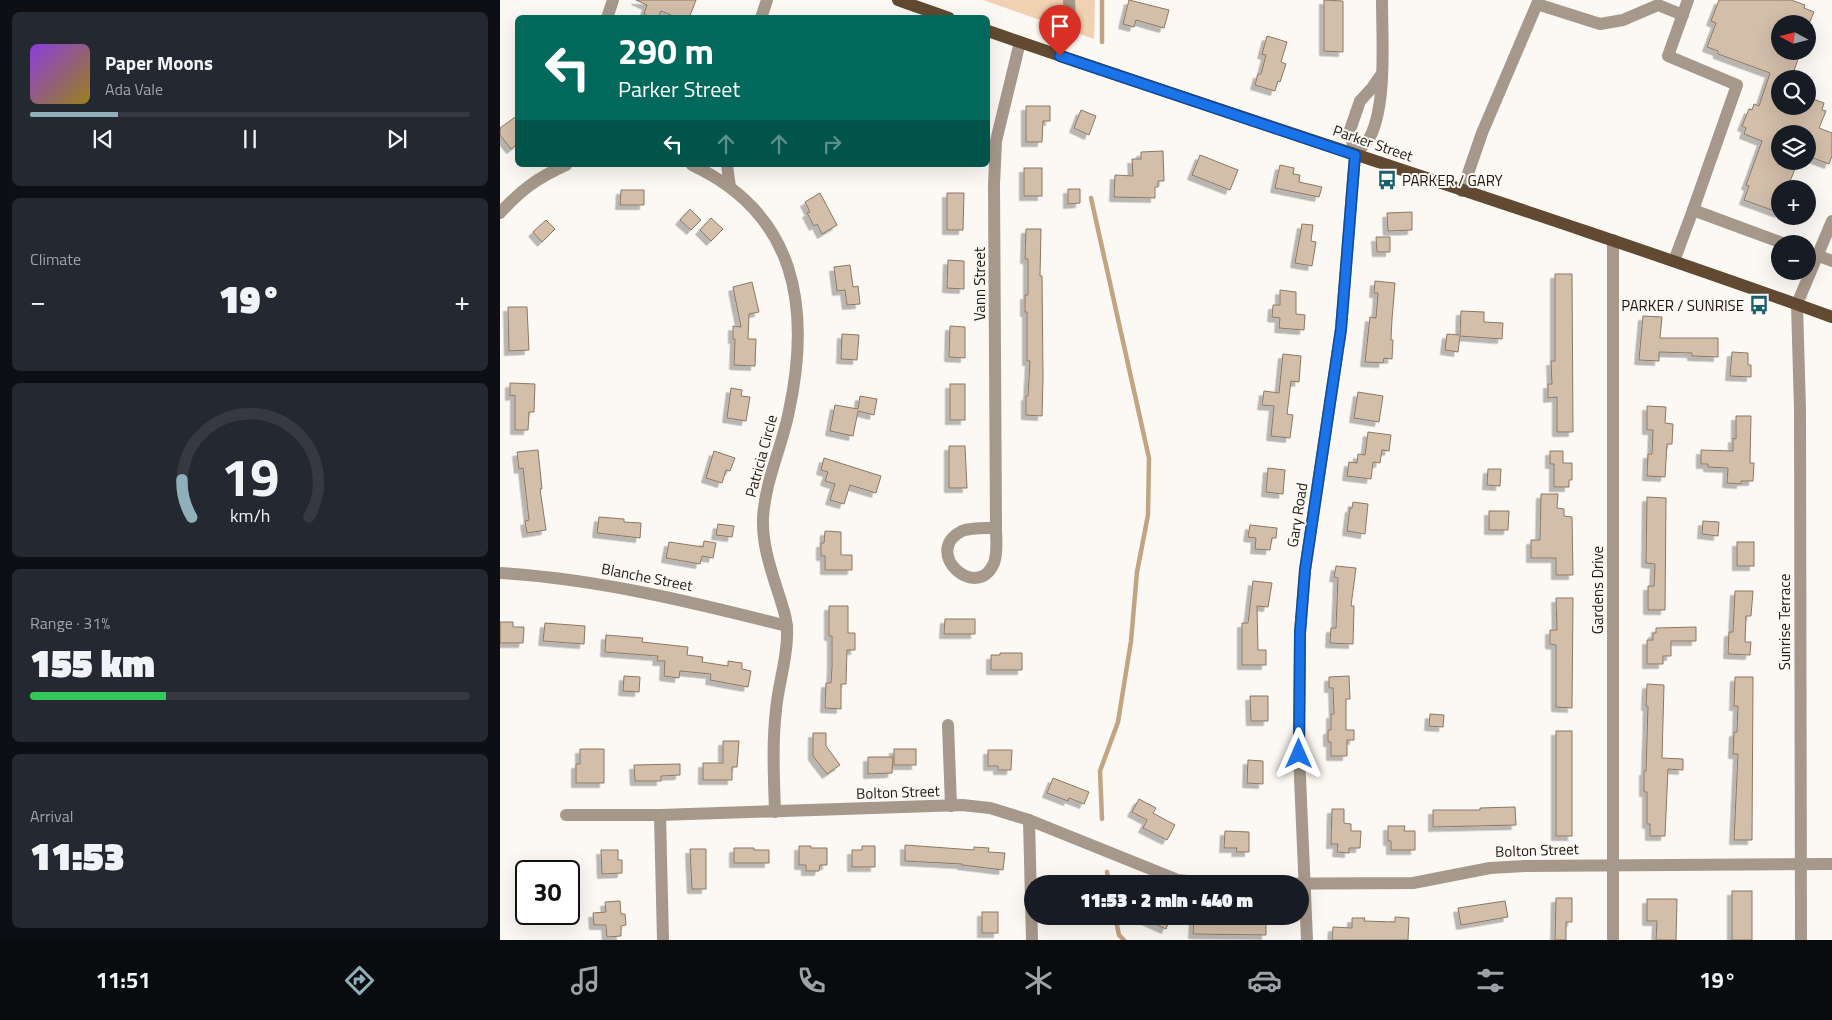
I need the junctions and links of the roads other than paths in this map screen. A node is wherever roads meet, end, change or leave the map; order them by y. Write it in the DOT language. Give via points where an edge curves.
graph roads {
  1 [pos="613,0"];
  2 [pos="767,0"];
  3 [pos="898,0"];
  4 [pos="1068,0"];
  5 [pos="1382,0"];
  6 [pos="1688,0"];
  7 [pos="608,15"];
  8 [pos="762,15"];
  9 [pos="940,15"];
  10 [pos="1683,15"];
  11 [pos="990,32"];
  12 [pos="1020,42"];
  13 [pos="1057,54"];
  14 [pos="1381,75"];
  15 [pos="1355,155"];
  16 [pos="562,167"];
  17 [pos="695,167"];
  18 [pos="727,167"];
  19 [pos="730,187"];
  20 [pos="1462,191"];
  21 [pos="1693,210"];
  22 [pos="500,213"];
  23 [pos="1832,221"];
  24 [pos="1771,239"];
  25 [pos="1613,240"];
  26 [pos="1816,247"];
  27 [pos="1816,255"];
  28 [pos="1674,261"];
  29 [pos="1832,261"];
  30 [pos="1804,280"];
  31 [pos="1797,304"];
  32 [pos="1832,317"];
  33 [pos="996,528"];
  34 [pos="500,574"];
  35 [pos="787,626"];
  36 [pos="948,725"];
  37 [pos="951,806"];
  38 [pos="775,812"];
  39 [pos="660,815"];
  40 [pos="566,816"];
  41 [pos="1029,820"];
  42 [pos="1614,864"];
  43 [pos="1801,864"];
  44 [pos="1832,864"];
  45 [pos="1166,875"];
  46 [pos="1304,875"];
  47 [pos="1309,882"];
  48 [pos="1306,925"];
  49 [pos="663,940"];
  50 [pos="1032,940"];
  51 [pos="1307,940"];
  52 [pos="1613,940"];
  53 [pos="1801,940"];
  1 -- 7 [label="street"];
  2 -- 8 [label="street"];
  3 -- 9 [label="main road"];
  4 -- 13 [label="street" via="1070,18"];
  5 -- 14 [label="street"];
  6 -- 10 [label="street"];
  10 -- 20 [label="street" via="1658,5 1623,20 1600,24 1537,4 1482,134"];
  10 -- 21 [label="street" via="1668,56 1737,85"];
  11 -- 12 [label="main road, Parker Street"];
  12 -- 13 [label="main road, Parker Street"];
  12 -- 33 [label="street, Vann Street" via="996,150 994,184"];
  13 -- 15 [label="main road, Parker Street"];
  14 -- 15 [label="street" via="1378,110 1370,137"];
  14 -- 15 [label="street, Gary Road" via="1360,101 1350,130"];
  15 -- 20 [label="main road, Parker Street"];
  15 -- 46 [label="street, Gary Road" via="1341,329 1305,570 1300,633 1299,754"];
  16 -- 22 [label="street" via="520,192"];
  17 -- 19 [label="street, Patricia Circle"];
  18 -- 19 [label="street"];
  19 -- 35 [label="street, Patricia Circle" via="753,207 775,236 791,272 797,310 797,349 790,411 765,500 763,519 766,556"];
  20 -- 25 [label="main road, Parker Street"];
  21 -- 24 [label="street"];
  21 -- 28 [label="street"];
  23 -- 26 [label="street"];
  25 -- 28 [label="main road, Parker Street"];
  25 -- 42 [label="street, Gardens Drive"];
  27 -- 29 [label="street"];
  28 -- 31 [label="main road, Parker Street"];
  30 -- 31 [label="street"];
  31 -- 32 [label="main road, Parker Street"];
  31 -- 43 [label="street, Sunrise Terrace"];
  33 -- 33 [label="street, Vann Street" via="966,530 955,536 948,554 957,572 973,577 989,571 996,556"];
  34 -- 35 [label="street, Blanche Street" via="542,576 663,596"];
  35 -- 38 [label="street, Patricia Circle" via="774,735"];
  36 -- 37 [label="street"];
  37 -- 38 [label="street, Bolton Street"];
  37 -- 41 [label="street, Bolton Street" via="990,808"];
  38 -- 39 [label="street, Bolton Street"];
  39 -- 40 [label="street, Bolton Street"];
  39 -- 49 [label="street"];
  41 -- 45 [label="street, Bolton Street"];
  41 -- 50 [label="street"];
  42 -- 43 [label="street, Bolton Street"];
  42 -- 47 [label="street, Bolton Street" via="1490,868 1413,883"];
  42 -- 52 [label="street, Gardens Drive"];
  43 -- 44 [label="street, Bolton Street"];
  43 -- 53 [label="street, Sunrise Terrace"];
  48 -- 51 [label="street, Gary Road"];
}
